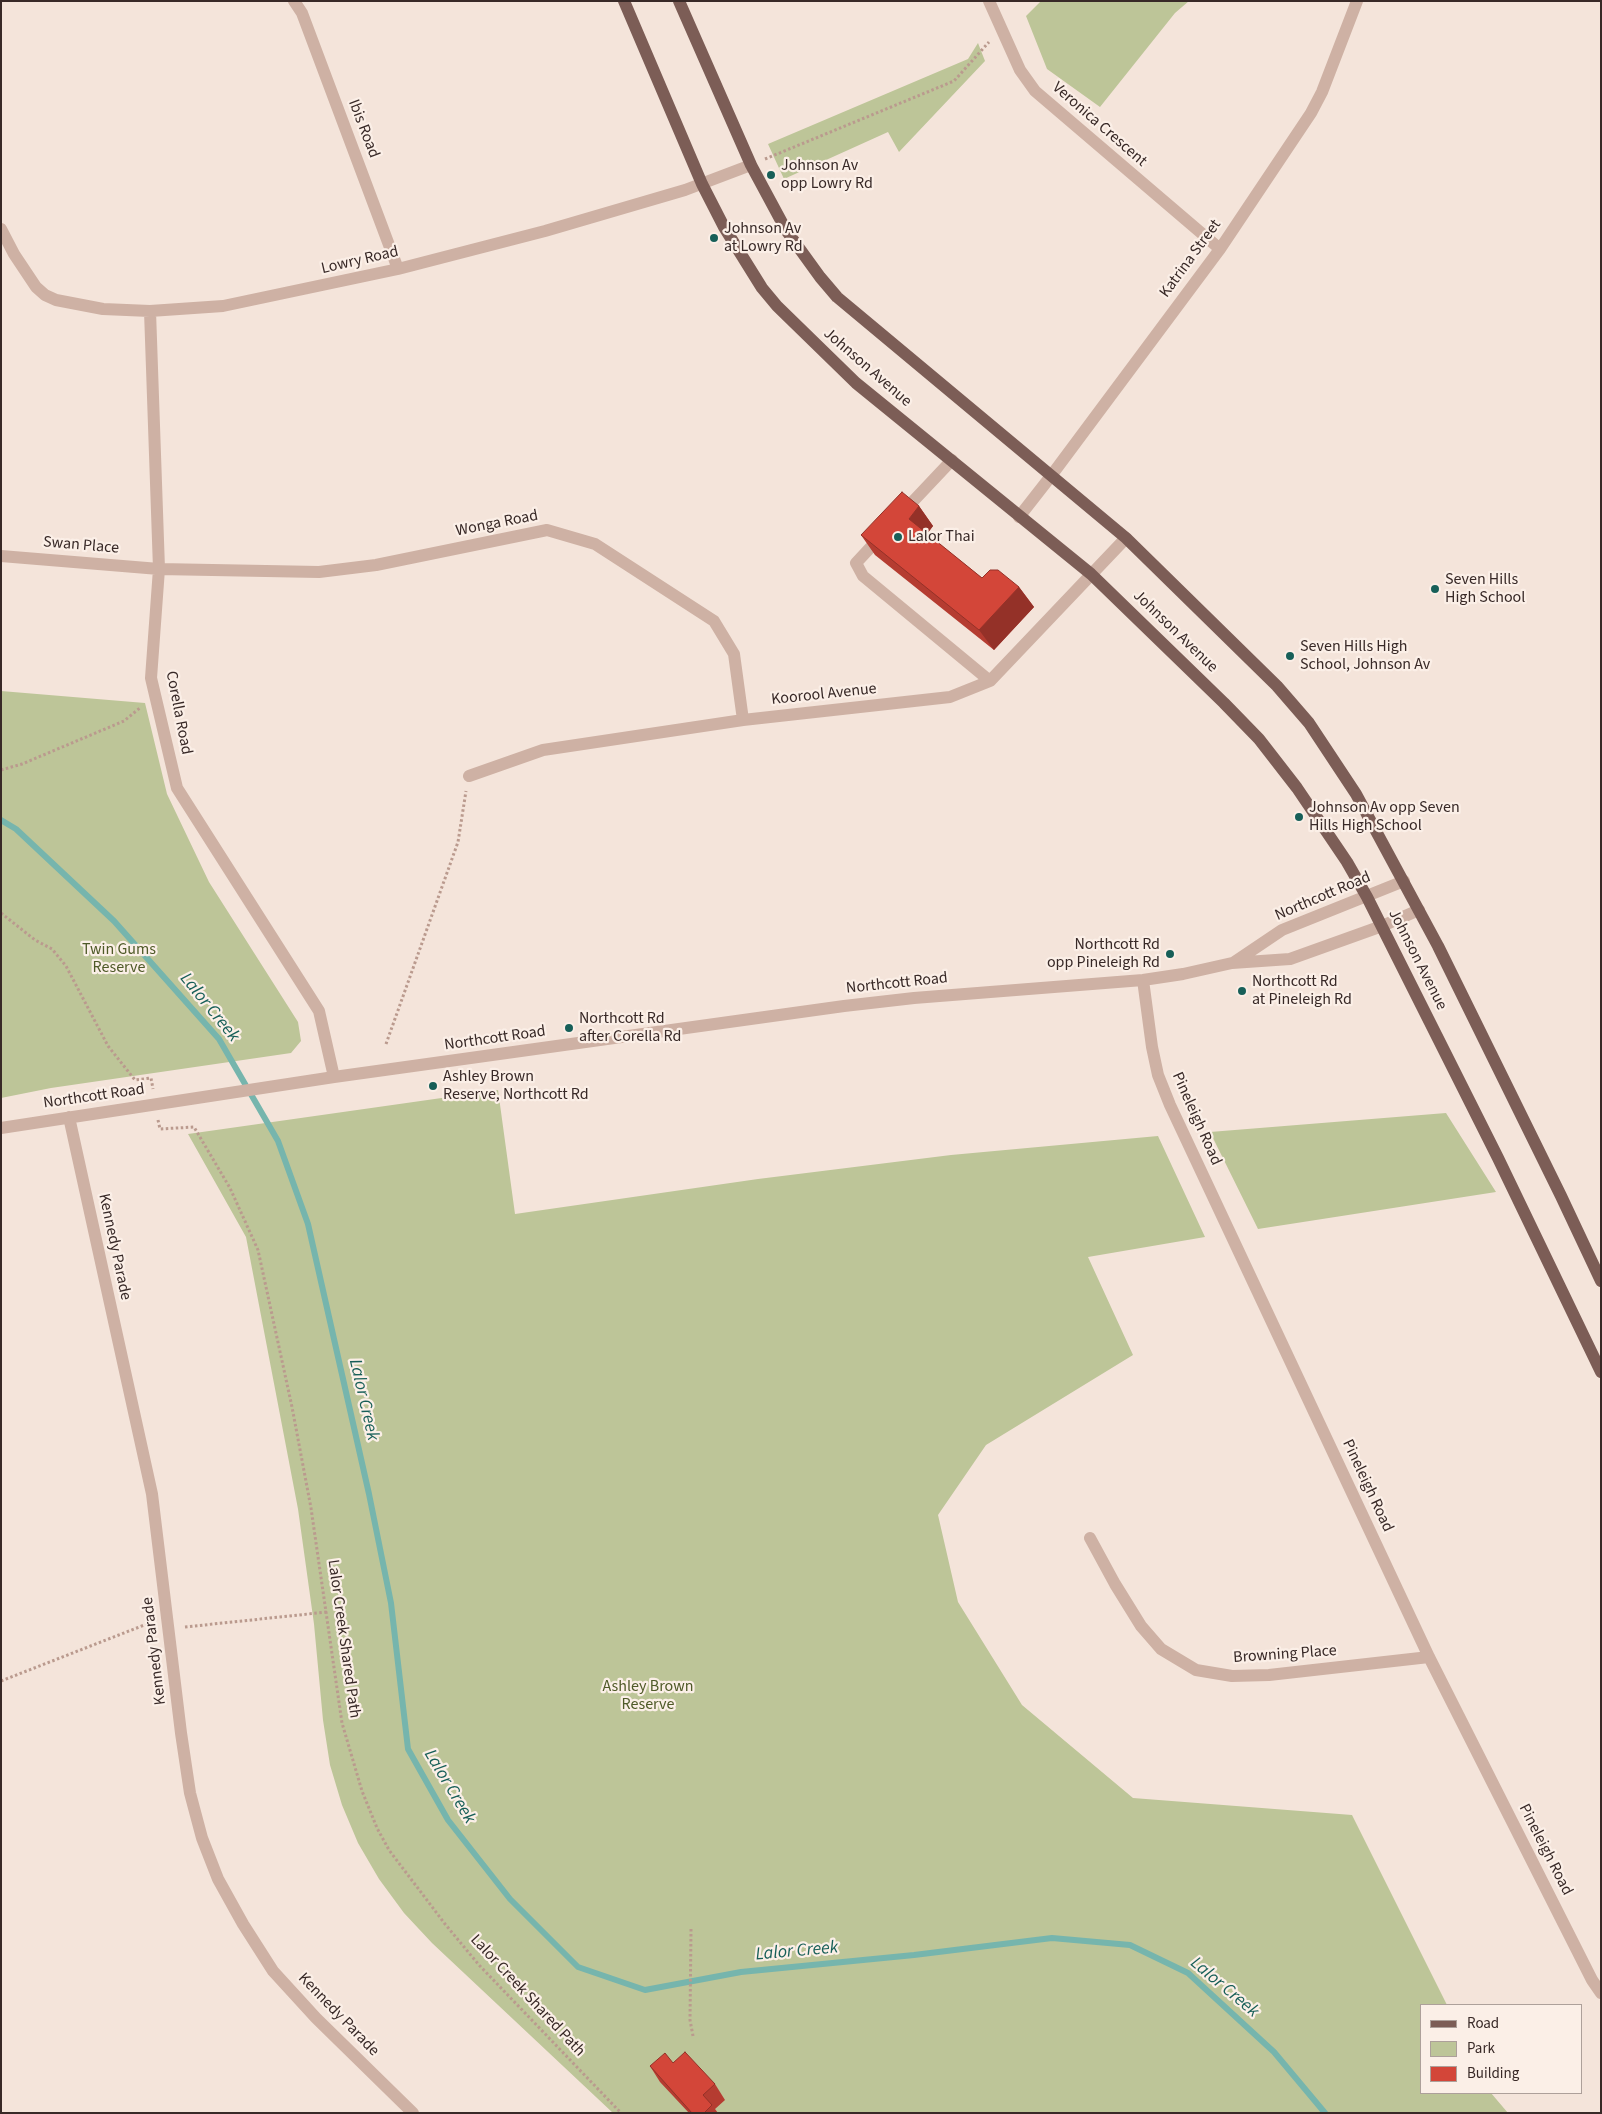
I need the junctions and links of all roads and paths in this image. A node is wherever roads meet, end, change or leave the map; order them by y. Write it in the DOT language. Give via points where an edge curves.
graph roads {
  1 [pos="294,1"];
  2 [pos="624,1"];
  3 [pos="679,1"];
  4 [pos="989,1"];
  5 [pos="1356,1"];
  6 [pos="1001,29"];
  7 [pos="751,165"];
  8 [pos="702,184"];
  9 [pos="1,229"];
  10 [pos="1220,249"];
  11 [pos="398,269"];
  12 [pos="150,311"];
  13 [pos="952,460"];
  14 [pos="1052,476"];
  15 [pos="1018,517"];
  16 [pos="1126,538"];
  17 [pos="1,556"];
  18 [pos="158,570"];
  19 [pos="1091,574"];
  20 [pos="990,682"];
  21 [pos="148,702"];
  22 [pos="743,720"];
  23 [pos="1,770"];
  24 [pos="469,776"];
  25 [pos="1404,881"];
  26 [pos="1367,897"];
  27 [pos="1419,910"];
  28 [pos="1,913"];
  29 [pos="1382,926"];
  30 [pos="1232,963"];
  31 [pos="1143,980"];
  32 [pos="386,1044"];
  33 [pos="334,1077"];
  34 [pos="151,1078"];
  35 [pos="68,1117"];
  36 [pos="1,1128"];
  37 [pos="160,1129"];
  38 [pos="1601,1281"];
  39 [pos="1601,1372"];
  40 [pos="1090,1538"];
  41 [pos="1429,1657"];
  42 [pos="690,1929"];
  43 [pos="1601,1993"];
  44 [pos="694,2036"];
  45 [pos="413,2113"];
  46 [pos="621,2113"];
  1 -- 11 [label="street, Ibis Road" via="302,13"];
  2 -- 8 [label="main road, Johnson Avenue"];
  3 -- 7 [label="main road, Johnson Avenue"];
  4 -- 6 [label="street, Veronica Crescent"];
  5 -- 10 [label="street, Katrina Street" via="1311,113"];
  6 -- 7 [label="path" via="954,80"];
  6 -- 10 [label="street, Veronica Crescent" via="1020,70 1034,90"];
  7 -- 8 [label="street, Lowry Road"];
  7 -- 14 [label="main road, Johnson Avenue" via="786,230 838,297"];
  8 -- 11 [label="street, Lowry Road" via="545,231"];
  8 -- 13 [label="main road, Johnson Avenue" via="724,227 777,306 856,384"];
  9 -- 12 [label="street, Lowry Road" via="24,269 44,295 84,307"];
  10 -- 14 [label="street, Katrina Street"];
  11 -- 12 [label="street, Lowry Road" via="223,306"];
  12 -- 18 [label="street, Corella Road"];
  13 -- 15 [label="main road, Johnson Avenue"];
  13 -- 20 [label="street" via="856,563 863,576"];
  14 -- 15 [label="street, Katrina Street"];
  14 -- 16 [label="main road, Johnson Avenue"];
  15 -- 19 [label="main road, Johnson Avenue"];
  16 -- 19 [label="street, Koorool Avenue"];
  16 -- 25 [label="main road, Johnson Avenue" via="1277,686 1309,724 1356,794"];
  17 -- 18 [label="street, Swan Place"];
  18 -- 22 [label="street, Wonga Road" via="320,572 376,565 547,530 596,544 714,621 734,654"];
  18 -- 33 [label="street, Corella Road" via="151,678 176,788 319,1011"];
  19 -- 20 [label="street, Koorool Avenue"];
  19 -- 26 [label="main road, Johnson Avenue" via="1259,739 1302,795"];
  20 -- 22 [label="street, Koorool Avenue" via="950,697"];
  21 -- 23 [label="path" via="124,722"];
  22 -- 24 [label="street, Koorool Avenue" via="543,750"];
  24 -- 32 [label="path" via="458,842"];
  25 -- 26 [label="street, Northcott Road"];
  25 -- 27 [label="main road, Johnson Avenue"];
  26 -- 29 [label="main road, Johnson Avenue"];
  26 -- 30 [label="street, Northcott Road" via="1282,930"];
  27 -- 29 [label="street, Northcott Road"];
  27 -- 38 [label="main road, Johnson Avenue"];
  28 -- 34 [label="path" via="52,949 73,978 108,1046 135,1080"];
  29 -- 30 [label="street, Northcott Road" via="1290,960"];
  29 -- 39 [label="main road, Johnson Avenue"];
  30 -- 31 [label="street, Northcott Road"];
  31 -- 33 [label="street, Northcott Road" via="844,1006"];
  31 -- 41 [label="street, Pineleigh Road" via="1158,1075 1170,1105"];
  33 -- 35 [label="street, Northcott Road"];
  35 -- 36 [label="street, Northcott Road"];
  35 -- 45 [label="street, Kennedy Parade" via="152,1494 181,1733 190,1793 202,1838 218,1879 273,1971"];
  37 -- 46 [label="path, Lalor Creek Shared Path" via="194,1127 230,1188 258,1250 312,1508 342,1723 376,1828 444,1924 479,1965"];
  40 -- 41 [label="street, Browning Place" via="1141,1626 1162,1649 1196,1670 1232,1676 1269,1675"];
  41 -- 43 [label="street, Pineleigh Road"];
  42 -- 44 [label="path" via="690,2020"];
}
